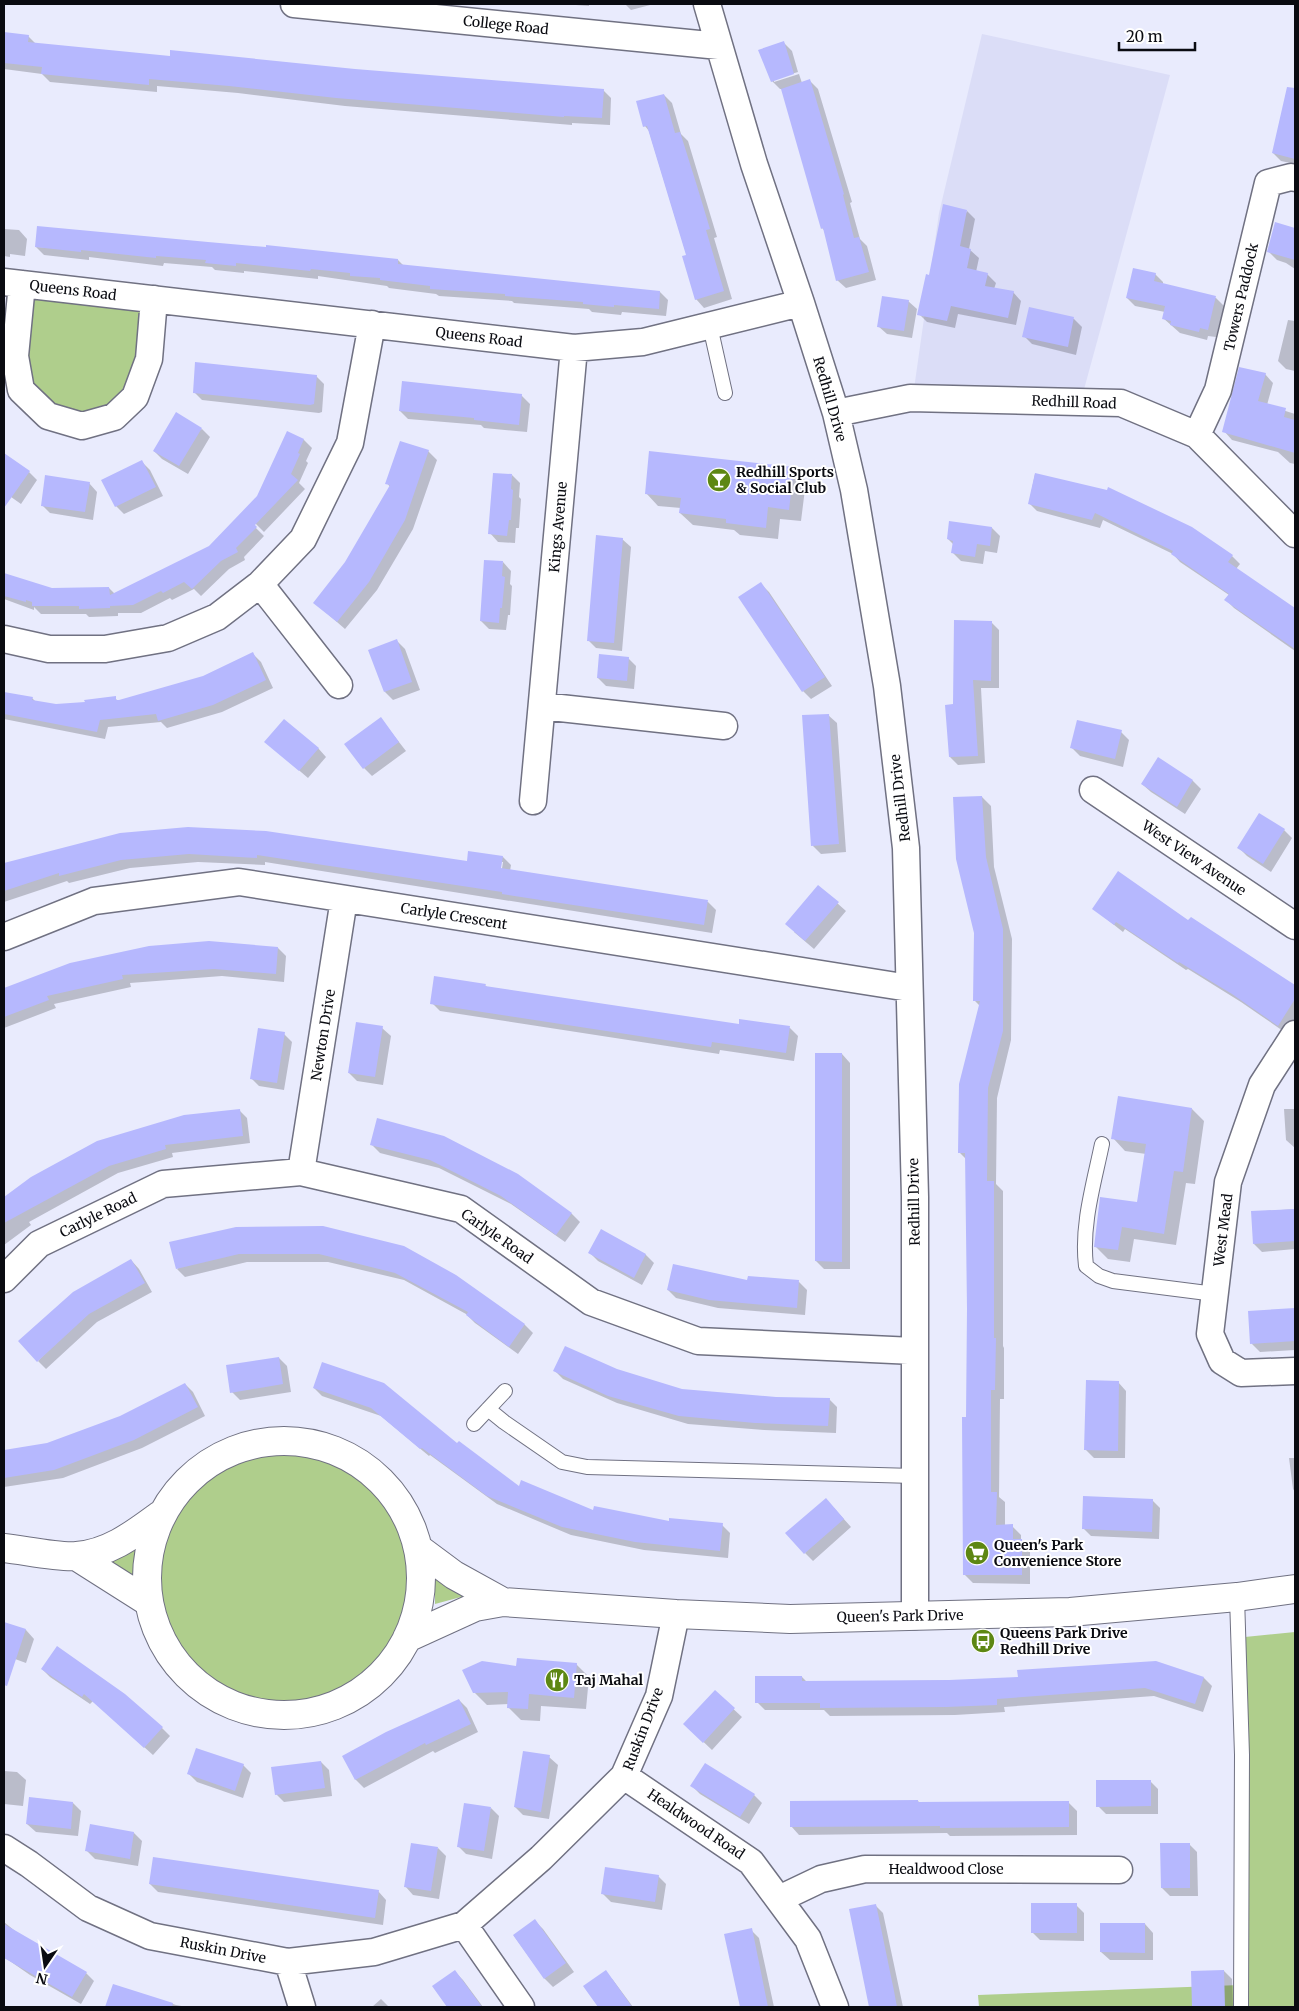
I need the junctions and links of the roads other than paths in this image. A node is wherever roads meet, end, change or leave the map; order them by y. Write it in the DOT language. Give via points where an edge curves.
graph roads {
  1 [pos="294,4"];
  2 [pos="707,4"];
  3 [pos="719,46"];
  4 [pos="1295,178"];
  5 [pos="13,283"];
  6 [pos="154,299"];
  7 [pos="801,303"];
  8 [pos="372,324"];
  9 [pos="710,326"];
  10 [pos="574,348"];
  11 [pos="725,393"];
  12 [pos="836,413"];
  13 [pos="1197,435"];
  14 [pos="1295,534"];
  15 [pos="260,584"];
  16 [pos="4,639"];
  17 [pos="339,685"];
  18 [pos="542,706"];
  19 [pos="724,726"];
  20 [pos="1093,790"];
  21 [pos="533,801"];
  22 [pos="344,899"];
  23 [pos="1295,926"];
  24 [pos="4,937"];
  25 [pos="909,988"];
  26 [pos="1295,1034"];
  27 [pos="1102,1144"];
  28 [pos="301,1172"];
  29 [pos="4,1279"];
  30 [pos="1215,1294"];
  31 [pos="914,1351"];
  32 [pos="1295,1370"];
  33 [pos="505,1391"];
  34 [pos="488,1409"];
  35 [pos="474,1424"];
  36 [pos="914,1476"];
  37 [pos="160,1515"];
  38 [pos="4,1548"];
  39 [pos="419,1550"];
  40 [pos="76,1556"];
  41 [pos="1295,1589"];
  42 [pos="1238,1597"];
  43 [pos="147,1601"];
  44 [pos="504,1602"];
  45 [pos="676,1614"];
  46 [pos="915,1616"];
  47 [pos="407,1638"];
  48 [pos="624,1776"];
  49 [pos="4,1848"];
  50 [pos="1119,1870"];
  51 [pos="779,1899"];
  52 [pos="464,1925"];
  53 [pos="288,1962"];
  54 [pos="302,2007"];
  55 [pos="521,2007"];
  56 [pos="835,2007"];
  57 [pos="1240,2007"];
  1 -- 3 [label="street, College Road"];
  2 -- 3 [label="street, Redhill Drive"];
  3 -- 7 [label="street, Redhill Drive" via="754,164"];
  4 -- 13 [label="street, Towers Paddock" via="1268,183 1218,390"];
  5 -- 6 [label="street, Queens Road"];
  5 -- 6 [label="street, Queens Road" via="15,356 21,390 48,416 82,426 114,417 135,397 149,359"];
  6 -- 8 [label="street, Queens Road"];
  7 -- 9 [label="street, Queens Road"];
  7 -- 12 [label="street, Redhill Drive"];
  8 -- 10 [label="street, Queens Road"];
  8 -- 15 [label="street" via="350,443 303,539"];
  9 -- 10 [label="street, Queens Road" via="643,342"];
  9 -- 11 [label="lane"];
  10 -- 18 [label="street, Kings Avenue"];
  12 -- 13 [label="street, Redhill Road" via="910,398 1121,403"];
  12 -- 25 [label="street, Redhill Drive" via="854,490 887,686 906,848"];
  13 -- 14 [label="street, Redhill Road"];
  15 -- 16 [label="street" via="217,617 168,638 105,649 49,649"];
  15 -- 17 [label="street"];
  18 -- 19 [label="street"];
  18 -- 21 [label="street, Kings Avenue"];
  20 -- 23 [label="street, West View Avenue"];
  22 -- 24 [label="street, Carlyle Crescent" via="239,882 94,901"];
  22 -- 25 [label="street, Carlyle Crescent"];
  22 -- 28 [label="street, Newton Drive"];
  25 -- 31 [label="street, Redhill Drive" via="915,1196"];
  26 -- 30 [label="street, West Mead" via="1262,1085 1228,1182"];
  27 -- 30 [label="lane" via="1086,1224 1086,1266 1113,1281"];
  28 -- 29 [label="street, Carlyle Road" via="163,1184 39,1244"];
  28 -- 31 [label="street, Carlyle Road" via="461,1209 591,1302 698,1341"];
  30 -- 32 [label="street, West Mead" via="1210,1334 1222,1361 1241,1373"];
  31 -- 36 [label="street, Redhill Drive"];
  33 -- 34 [label="lane"];
  34 -- 35 [label="lane"];
  34 -- 36 [label="lane" via="562,1462 587,1467"];
  36 -- 46 [label="street, Redhill Drive"];
  37 -- 39 [label="street" via="186,1480 222,1454 264,1441 308,1442 350,1456 385,1484 409,1520"];
  37 -- 40 [label="street" via="128,1538 100,1552"];
  37 -- 43 [label="street" via="146,1557"];
  38 -- 40 [label="street"];
  39 -- 44 [label="street, Queen's Park Drive" via="454,1575"];
  39 -- 47 [label="street" via="422,1580 419,1602"];
  40 -- 43 [label="street"];
  41 -- 42 [label="street, Queen's Park Drive"];
  42 -- 46 [label="street, Queen's Park Drive" via="1070,1612"];
  42 -- 57 [label="lane" via="1242,1755"];
  43 -- 47 [label="street" via="162,1643 189,1678 225,1703 254,1712 315,1712 344,1702 370,1686 391,1664"];
  44 -- 45 [label="street, Queen's Park Drive"];
  44 -- 47 [label="street, Queen's Park Drive" via="467,1610"];
  45 -- 46 [label="street, Queen's Park Drive" via="790,1619"];
  45 -- 48 [label="street, Ruskin Drive" via="659,1696"];
  48 -- 51 [label="street, Healdwood Road" via="751,1862"];
  48 -- 52 [label="street, Ruskin Drive" via="541,1858"];
  49 -- 53 [label="street, Ruskin Drive" via="88,1908 150,1936"];
  50 -- 51 [label="street, Healdwood Close" via="865,1869 821,1879"];
  51 -- 56 [label="street, Healdwood Road" via="808,1939"];
  52 -- 53 [label="street, Ruskin Drive" via="374,1952"];
  52 -- 55 [label="street"];
  53 -- 54 [label="street"];
}
